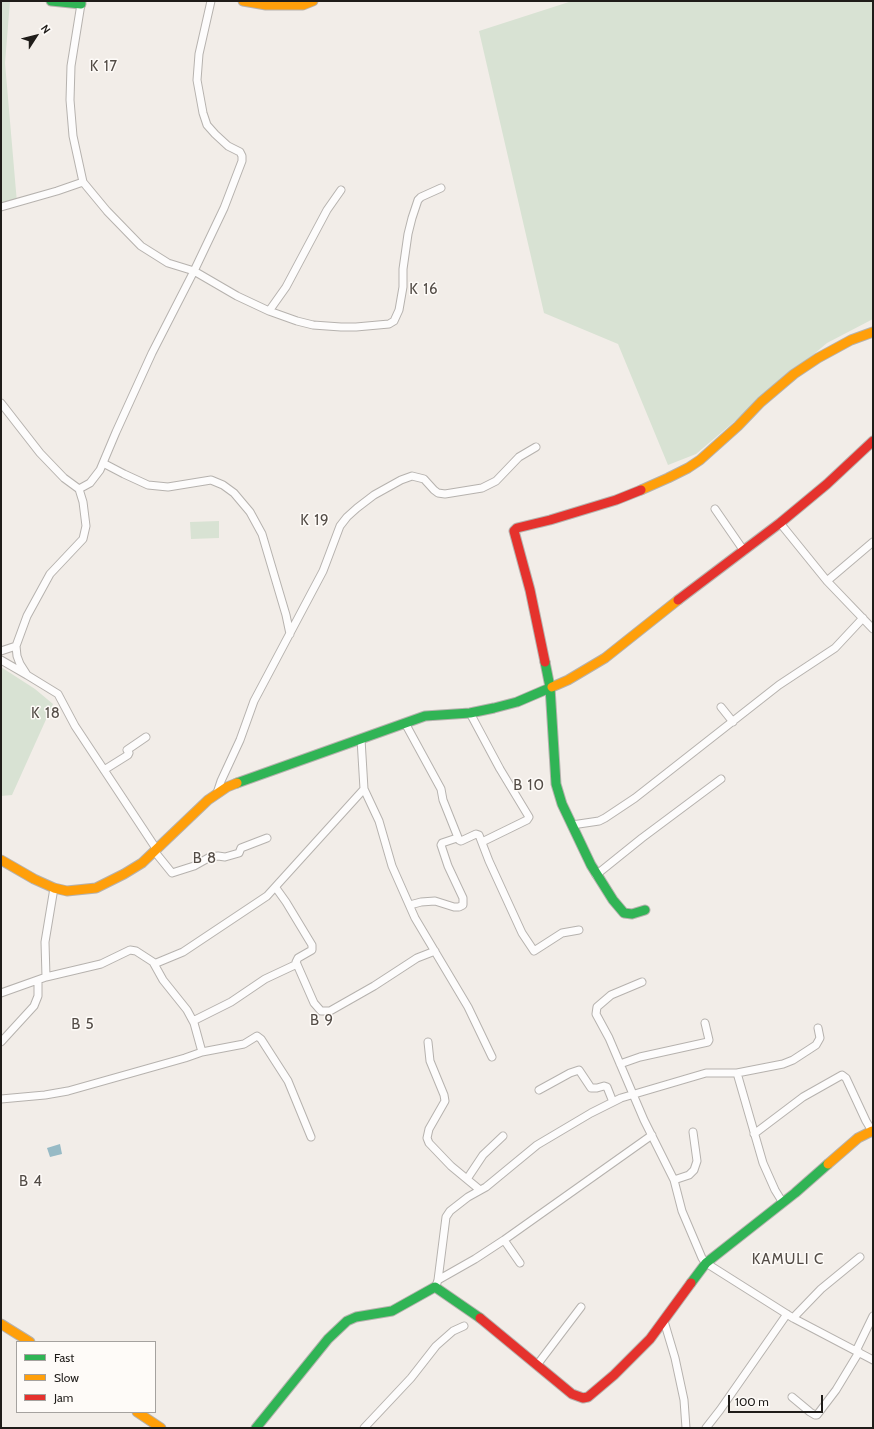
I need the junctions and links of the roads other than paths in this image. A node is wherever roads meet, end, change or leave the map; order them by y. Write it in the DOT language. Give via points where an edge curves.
graph roads {
  1 [pos="51,1"];
  2 [pos="210,1"];
  3 [pos="243,1"];
  4 [pos="313,1"];
  5 [pos="81,2"];
  6 [pos="83,182"];
  7 [pos="441,188"];
  8 [pos="341,190"];
  9 [pos="1,207"];
  10 [pos="194,271"];
  11 [pos="269,310"];
  12 [pos="873,332"];
  13 [pos="1,403"];
  14 [pos="873,441"];
  15 [pos="536,447"];
  16 [pos="103,463"];
  17 [pos="79,489"];
  18 [pos="715,509"];
  19 [pos="780,523"];
  20 [pos="873,542"];
  21 [pos="744,551"];
  22 [pos="827,581"];
  23 [pos="863,618"];
  24 [pos="873,629"];
  25 [pos="290,634"];
  26 [pos="16,646"];
  27 [pos="1,651"];
  28 [pos="1,660"];
  29 [pos="28,675"];
  30 [pos="550,687"];
  31 [pos="721,708"];
  32 [pos="470,713"];
  33 [pos="733,722"];
  34 [pos="405,723"];
  35 [pos="146,737"];
  36 [pos="361,739"];
  37 [pos="104,770"];
  38 [pos="721,780"];
  39 [pos="364,789"];
  40 [pos="217,793"];
  41 [pos="572,825"];
  42 [pos="267,838"];
  43 [pos="457,838"];
  44 [pos="482,842"];
  45 [pos="156,851"];
  46 [pos="1,860"];
  47 [pos="596,874"];
  48 [pos="54,888"];
  49 [pos="276,888"];
  50 [pos="410,905"];
  51 [pos="645,910"];
  52 [pos="579,930"];
  53 [pos="435,951"];
  54 [pos="154,964"];
  55 [pos="297,964"];
  56 [pos="46,977"];
  57 [pos="38,980"];
  58 [pos="642,982"];
  59 [pos="1,993"];
  60 [pos="193,1021"];
  61 [pos="705,1023"];
  62 [pos="818,1028"];
  63 [pos="1,1042"];
  64 [pos="428,1042"];
  65 [pos="202,1052"];
  66 [pos="492,1057"];
  67 [pos="620,1064"];
  68 [pos="737,1073"];
  69 [pos="539,1090"];
  70 [pos="633,1094"];
  71 [pos="1,1099"];
  72 [pos="613,1102"];
  73 [pos="693,1132"];
  74 [pos="873,1132"];
  75 [pos="754,1134"];
  76 [pos="652,1135"];
  77 [pos="503,1136"];
  78 [pos="312,1137"];
  79 [pos="467,1179"];
  80 [pos="674,1180"];
  81 [pos="480,1190"];
  82 [pos="782,1203"];
  83 [pos="504,1240"];
  84 [pos="860,1257"];
  85 [pos="520,1264"];
  86 [pos="706,1264"];
  87 [pos="436,1283"];
  88 [pos="581,1307"];
  89 [pos="790,1316"];
  90 [pos="873,1316"];
  91 [pos="664,1321"];
  92 [pos="1,1324"];
  93 [pos="464,1326"];
  94 [pos="28,1341"];
  95 [pos="858,1352"];
  96 [pos="873,1360"];
  97 [pos="537,1365"];
  98 [pos="792,1396"];
  99 [pos="138,1413"];
  100 [pos="161,1428"];
  101 [pos="256,1428"];
  102 [pos="364,1428"];
  103 [pos="686,1428"];
  104 [pos="706,1428"];
  1 -- 5 [label="main road"];
  2 -- 10 [label="street" via="199,54 197,80 203,113 207,125 228,146 240,152 242,161 224,208"];
  3 -- 4 [label="main road" via="266,5 303,4"];
  5 -- 6 [label="street" via="71,66 70,100 73,136"];
  6 -- 9 [label="street"];
  6 -- 10 [label="street" via="141,246 168,263"];
  7 -- 11 [label="street" via="421,197 416,207 403,269 400,304 392,323 356,327 313,325"];
  8 -- 11 [label="street" via="327,210 286,287"];
  10 -- 11 [label="street"];
  10 -- 16 [label="street" via="152,353"];
  12 -- 30 [label="main road" via="851,340 794,374 688,468 616,500 515,529 514,534 530,590"];
  13 -- 17 [label="street" via="40,453 64,478"];
  14 -- 19 [label="main road"];
  15 -- 25 [label="street" via="519,457 496,481 482,488 438,493 424,479 412,476 401,480 357,508 340,526 323,571"];
  16 -- 17 [label="street" via="90,484"];
  16 -- 25 [label="street" via="148,485 168,487 211,480 234,493 250,512 262,534"];
  17 -- 26 [label="street" via="86,533 78,546 50,574 27,616"];
  18 -- 21 [label="street"];
  19 -- 21 [label="main road"];
  19 -- 22 [label="street"];
  20 -- 22 [label="street"];
  21 -- 30 [label="main road" via="605,658 568,680"];
  22 -- 23 [label="street"];
  23 -- 24 [label="street"];
  23 -- 33 [label="street" via="835,648 779,685"];
  25 -- 40 [label="street" via="254,701"];
  26 -- 27 [label="street"];
  26 -- 29 [label="street" via="20,664"];
  28 -- 29 [label="street"];
  29 -- 37 [label="street" via="58,694 75,726"];
  30 -- 32 [label="main road" via="517,702"];
  30 -- 41 [label="main road" via="556,784"];
  31 -- 33 [label="street"];
  32 -- 34 [label="main road" via="425,716"];
  32 -- 44 [label="street" via="529,817 525,822"];
  33 -- 41 [label="street" via="611,815 599,821"];
  34 -- 36 [label="main road"];
  34 -- 43 [label="street" via="441,789"];
  35 -- 37 [label="street" via="127,750 128,755"];
  36 -- 39 [label="street"];
  36 -- 40 [label="main road" via="248,778"];
  37 -- 45 [label="street"];
  38 -- 47 [label="street"];
  39 -- 49 [label="street"];
  39 -- 50 [label="street" via="381,827 390,860"];
  40 -- 45 [label="main road" via="193,813"];
  41 -- 47 [label="main road"];
  42 -- 45 [label="street" via="241,848 239,853 225,857 210,857 194,866 172,873"];
  43 -- 44 [label="street" via="461,841 478,834"];
  43 -- 50 [label="street" via="441,845 463,898 463,905 454,907 435,901"];
  44 -- 52 [label="street" via="522,933 534,951 562,933"];
  45 -- 48 [label="main road" via="142,863 96,888 67,891"];
  46 -- 48 [label="main road"];
  47 -- 51 [label="main road" via="622,912 632,914"];
  48 -- 56 [label="street" via="45,942"];
  49 -- 54 [label="street" via="189,949"];
  49 -- 55 [label="street" via="312,945 312,950 297,959"];
  50 -- 53 [label="street"];
  53 -- 55 [label="street" via="417,958 327,1012 318,1009"];
  53 -- 66 [label="street" via="471,1012"];
  54 -- 56 [label="street" via="139,952 130,950 93,967"];
  54 -- 60 [label="street"];
  55 -- 60 [label="street" via="265,979 231,1002"];
  56 -- 57 [label="street"];
  57 -- 59 [label="street"];
  57 -- 63 [label="street" via="38,996 34,1006"];
  58 -- 67 [label="street" via="611,995 596,1010"];
  60 -- 65 [label="street"];
  61 -- 67 [label="street" via="708,1042"];
  62 -- 68 [label="street" via="820,1038 816,1045 793,1060"];
  64 -- 79 [label="street" via="430,1061 445,1101 428,1129 426,1138 451,1166"];
  65 -- 71 [label="street" via="68,1092"];
  65 -- 78 [label="street" via="245,1044 256,1036 259,1037 288,1081"];
  67 -- 70 [label="street"];
  68 -- 70 [label="street" via="706,1073"];
  68 -- 75 [label="street"];
  69 -- 72 [label="street" via="579,1070 591,1088 607,1087"];
  70 -- 72 [label="street"];
  70 -- 76 [label="street"];
  72 -- 81 [label="street" via="537,1145"];
  73 -- 80 [label="street" via="697,1162 694,1170 689,1175"];
  74 -- 75 [label="street" via="846,1078 842,1075 803,1097"];
  74 -- 82 [label="main road" via="858,1138"];
  75 -- 82 [label="street" via="767,1174"];
  76 -- 80 [label="street"];
  76 -- 83 [label="street"];
  77 -- 79 [label="street" via="484,1155"];
  79 -- 81 [label="street"];
  80 -- 86 [label="street" via="688,1227"];
  81 -- 87 [label="street" via="457,1205 446,1217"];
  82 -- 86 [label="main road"];
  83 -- 85 [label="street"];
  83 -- 87 [label="street"];
  84 -- 89 [label="street"];
  86 -- 89 [label="street"];
  86 -- 91 [label="main road"];
  87 -- 97 [label="main road"];
  87 -- 101 [label="main road" via="392,1311 347,1321 328,1339"];
  88 -- 97 [label="street"];
  89 -- 95 [label="street"];
  89 -- 104 [label="street"];
  90 -- 95 [label="street"];
  91 -- 97 [label="main road" via="634,1355 588,1397 572,1394"];
  91 -- 103 [label="street" via="684,1400"];
  92 -- 94 [label="main road"];
  93 -- 102 [label="street" via="452,1331 436,1346 411,1378"];
  95 -- 96 [label="street"];
  95 -- 98 [label="street" via="836,1390 817,1415"];
  99 -- 100 [label="main road"];
}
